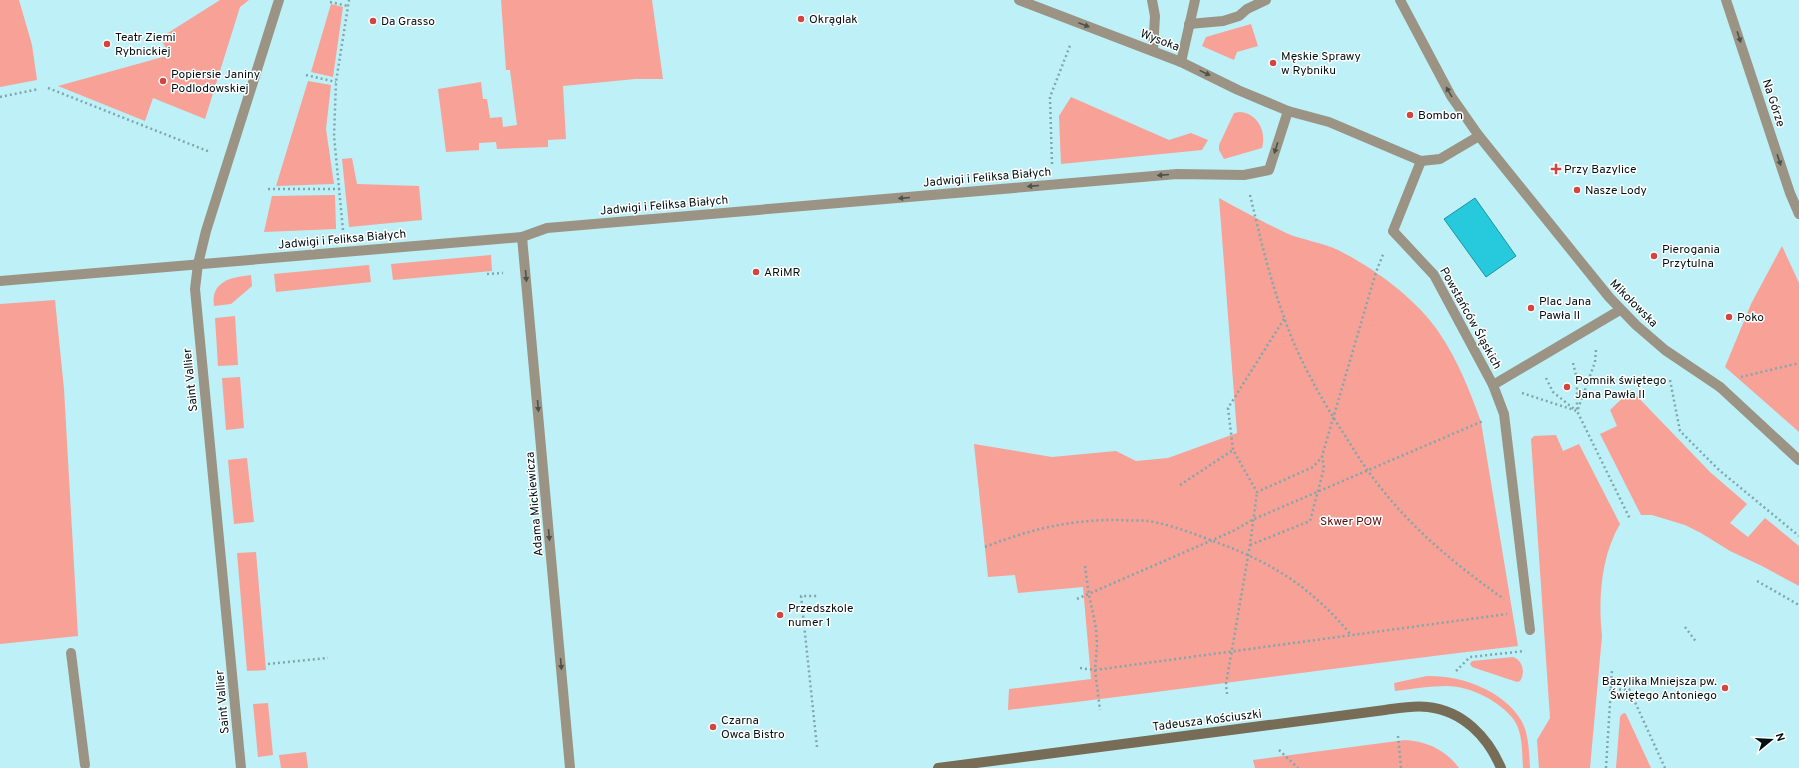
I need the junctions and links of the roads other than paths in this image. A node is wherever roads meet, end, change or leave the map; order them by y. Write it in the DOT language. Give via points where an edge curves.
graph roads {
  1 [pos="279,0"];
  2 [pos="1019,0"];
  3 [pos="1046,0"];
  4 [pos="1152,0"];
  5 [pos="1195,0"];
  6 [pos="1266,0"];
  7 [pos="1400,0"];
  8 [pos="1726,0"];
  9 [pos="1048,11"];
  10 [pos="1189,24"];
  11 [pos="1152,51"];
  12 [pos="1181,62"];
  13 [pos="1288,111"];
  14 [pos="1479,136"];
  15 [pos="1421,161"];
  16 [pos="1799,214"];
  17 [pos="522,237"];
  18 [pos="198,264"];
  19 [pos="0,281"];
  20 [pos="1620,310"];
  21 [pos="1493,385"];
  22 [pos="1799,460"];
  23 [pos="1530,630"];
  24 [pos="71,653"];
  25 [pos="85,765"];
  26 [pos="991,765"];
  27 [pos="241,768"];
  28 [pos="570,768"];
  29 [pos="938,768"];
  30 [pos="1501,768"];
  1 -- 18 [label="street, Saint Vallier" via="228,159"];
  2 -- 9 [label="street, Wysoka"];
  3 -- 9 [label="street"];
  4 -- 11 [label="street" via="1155,16"];
  5 -- 10 [label="street"];
  6 -- 10 [label="street" via="1239,16 1223,21"];
  14 -- 7 [label="street, one-way" via="1451,96"];
  8 -- 16 [label="street, Na Górze, one-way"];
  9 -- 11 [label="street, Wysoka, one-way"];
  10 -- 12 [label="street"];
  11 -- 12 [label="street, Wysoka"];
  12 -- 13 [label="street, Wysoka, one-way"];
  13 -- 15 [label="street, Wysoka" via="1329,122"];
  13 -- 17 [label="street, Jadwigi i Feliksa Białych, one-way" via="1269,170 1244,175 1177,174 547,228"];
  14 -- 15 [label="street" via="1440,159"];
  14 -- 20 [label="street, Mikołowska"];
  15 -- 21 [label="street, Powstańców Śląskich" via="1393,231 1434,275"];
  17 -- 18 [label="street, Jadwigi i Feliksa Białych"];
  17 -- 28 [label="street, Adama Mickiewicza, one-way"];
  18 -- 19 [label="street, Jadwigi i Feliksa Białych"];
  18 -- 27 [label="street, Saint Vallier" via="195,289 197,313"];
  20 -- 21 [label="street"];
  20 -- 22 [label="street, Mikołowska" via="1665,350 1720,387"];
  21 -- 23 [label="street, Powstańców Śląskich" via="1504,414"];
  24 -- 25 [label="street"];
  26 -- 29 [label="street, Tadeusza Kościuszki"];
  26 -- 30 [label="street, Tadeusza Kościuszki" via="1410,707 1429,707 1456,716 1474,727 1493,750"];
}
